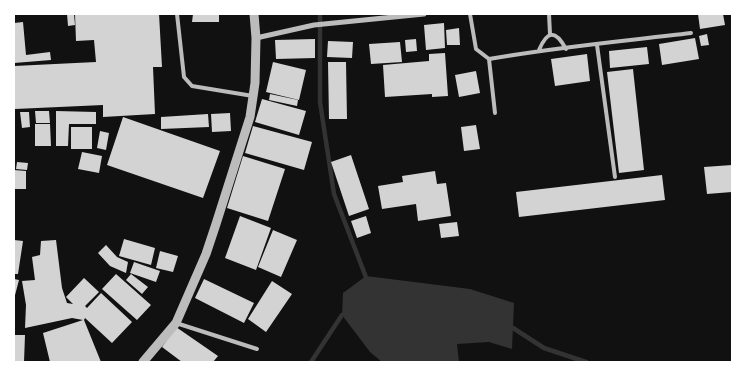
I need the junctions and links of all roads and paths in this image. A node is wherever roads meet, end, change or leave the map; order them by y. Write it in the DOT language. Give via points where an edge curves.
graph roads {
  1 [pos="177,14"];
  2 [pos="254,14"];
  3 [pos="424,14"];
  4 [pos="470,14"];
  5 [pos="549,14"];
  6 [pos="366,17"];
  7 [pos="691,33"];
  8 [pos="550,34"];
  9 [pos="256,38"];
  10 [pos="597,44"];
  11 [pos="566,49"];
  12 [pos="538,50"];
  13 [pos="489,59"];
  14 [pos="253,96"];
  15 [pos="495,113"];
  16 [pos="615,177"];
  17 [pos="176,323"];
  18 [pos="257,349"];
  19 [pos="143,362"];
  1 -- 14 [label="lane" via="184,77 192,86"];
  2 -- 9 [label="street"];
  3 -- 6 [label="street"];
  4 -- 13 [label="lane" via="476,49"];
  5 -- 8 [label="lane"];
  6 -- 9 [label="street"];
  7 -- 10 [label="lane"];
  8 -- 11 [label="lane" via="561,40"];
  8 -- 12 [label="lane"];
  9 -- 14 [label="street"];
  10 -- 11 [label="lane"];
  10 -- 16 [label="lane"];
  11 -- 12 [label="lane"];
  12 -- 13 [label="lane"];
  13 -- 15 [label="lane"];
  14 -- 17 [label="street" via="250,116 206,254"];
  17 -- 18 [label="lane"];
  17 -- 19 [label="street"];
}
